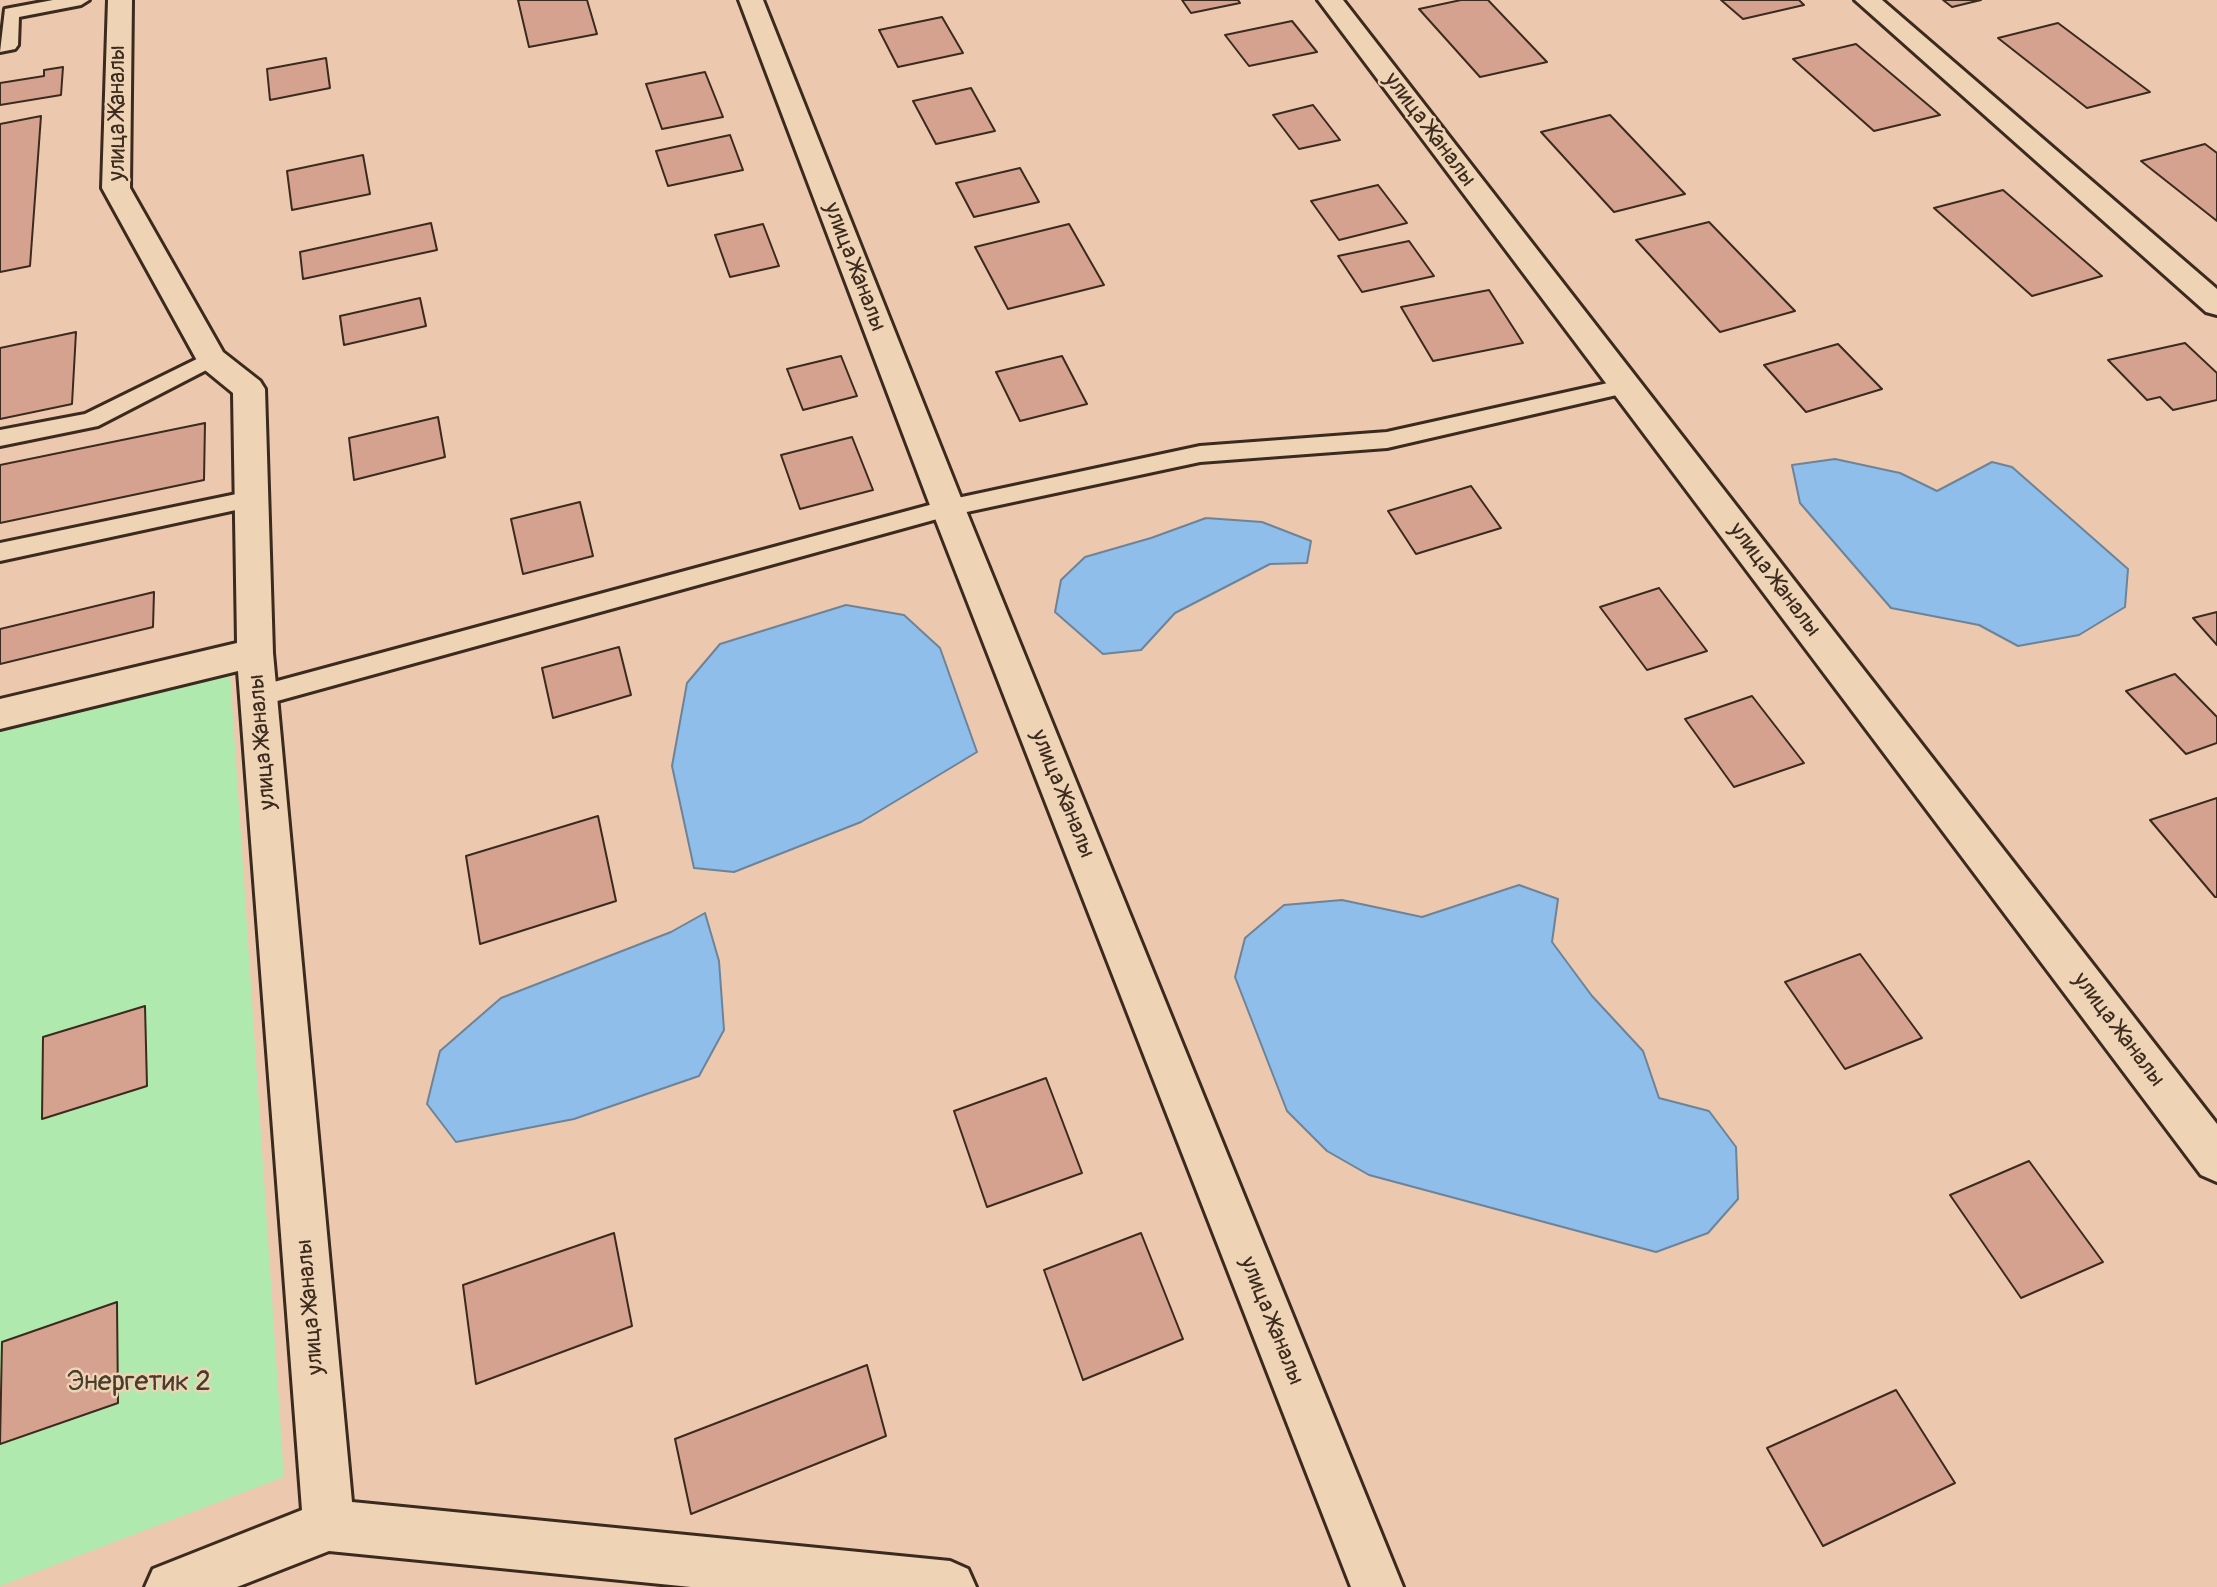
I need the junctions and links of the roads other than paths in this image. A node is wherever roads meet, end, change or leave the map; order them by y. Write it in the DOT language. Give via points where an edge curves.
graph roads {
  1 [pos="81,0"];
  2 [pos="120,0"];
  3 [pos="751,0"];
  4 [pos="1330,0"];
  5 [pos="1867,0"];
  6 [pos="0,47"];
  7 [pos="2217,305"];
  8 [pos="211,359"];
  9 [pos="1626,386"];
  10 [pos="0,439"];
  11 [pos="251,499"];
  12 [pos="948,508"];
  13 [pos="0,552"];
  14 [pos="255,653"];
  15 [pos="259,696"];
  16 [pos="0,714"];
  17 [pos="2217,1160"];
  18 [pos="329,1525"];
  19 [pos="171,1587"];
  20 [pos="950,1587"];
  21 [pos="1377,1587"];
  1 -- 6 [label="lane" via="11,13 9,45"];
  2 -- 8 [label="street, улица Жаналы" via="116,188"];
  3 -- 12 [label="street, улица Жаналы"];
  4 -- 9 [label="street, улица Жаналы"];
  5 -- 7 [label="street"];
  8 -- 10 [label="lane" via="89,421"];
  8 -- 11 [label="street, улица Жаналы" via="249,389"];
  9 -- 12 [label="lane" via="1387,440 1200,454"];
  9 -- 17 [label="street, улица Жаналы"];
  11 -- 13 [label="lane"];
  11 -- 14 [label="street, улица Жаналы"];
  12 -- 15 [label="lane"];
  12 -- 21 [label="street, улица Жаналы"];
  14 -- 15 [label="street, улица Жаналы"];
  14 -- 16 [label="street"];
  15 -- 18 [label="street, улица Жаналы"];
  18 -- 19 [label="street"];
  18 -- 20 [label="street"];
}
